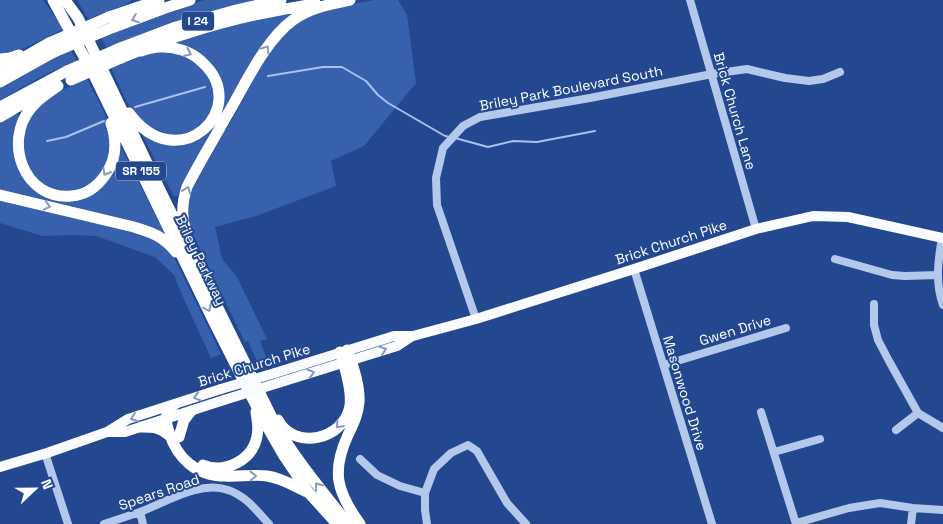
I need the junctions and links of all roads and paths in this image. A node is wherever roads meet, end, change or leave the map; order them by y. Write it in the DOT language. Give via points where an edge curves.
graph roads {
  1 [pos="53,0"];
  2 [pos="65,0"];
  3 [pos="70,0"];
  4 [pos="141,0"];
  5 [pos="159,0"];
  6 [pos="190,0"];
  7 [pos="281,0"];
  8 [pos="345,0"];
  9 [pos="350,0"];
  10 [pos="690,0"];
  11 [pos="122,11"];
  12 [pos="78,18"];
  13 [pos="111,22"];
  14 [pos="52,47"];
  15 [pos="37,49"];
  16 [pos="141,50"];
  17 [pos="119,54"];
  18 [pos="0,59"];
  19 [pos="0,71"];
  20 [pos="840,72"];
  21 [pos="712,74"];
  22 [pos="69,76"];
  23 [pos="95,77"];
  24 [pos="0,82"];
  25 [pos="58,86"];
  26 [pos="110,86"];
  27 [pos="0,107"];
  28 [pos="0,117"];
  29 [pos="0,195"];
  30 [pos="756,229"];
  31 [pos="943,238"];
  32 [pos="834,259"];
  33 [pos="186,264"];
  34 [pos="634,269"];
  35 [pos="200,270"];
  36 [pos="938,275"];
  37 [pos="874,304"];
  38 [pos="943,305"];
  39 [pos="476,319"];
  40 [pos="786,328"];
  41 [pos="242,355"];
  42 [pos="345,356"];
  43 [pos="664,365"];
  44 [pos="276,378"];
  45 [pos="252,399"];
  46 [pos="191,411"];
  47 [pos="168,412"];
  48 [pos="761,412"];
  49 [pos="918,413"];
  50 [pos="142,427"];
  51 [pos="943,428"];
  52 [pos="896,430"];
  53 [pos="107,432"];
  54 [pos="174,437"];
  55 [pos="820,439"];
  56 [pos="774,452"];
  57 [pos="44,454"];
  58 [pos="360,459"];
  59 [pos="0,467"];
  60 [pos="308,493"];
  61 [pos="425,493"];
  62 [pos="914,508"];
  63 [pos="943,510"];
  64 [pos="140,512"];
  65 [pos="68,524"];
  66 [pos="104,524"];
  67 [pos="143,524"];
  68 [pos="269,524"];
  69 [pos="337,524"];
  70 [pos="348,524"];
  71 [pos="360,524"];
  72 [pos="427,524"];
  73 [pos="526,524"];
  74 [pos="712,524"];
  75 [pos="796,524"];
  76 [pos="911,524"];
  1 -- 23 [label="highway, Briley Parkway / SR 155"];
  2 -- 12 [label="highway, Briley Parkway / SR 155"];
  3 -- 12 [label="highway"];
  4 -- 11 [label="highway"];
  5 -- 11 [label="highway"];
  6 -- 13 [label="highway, I 24, one-way"];
  7 -- 17 [label="highway, I 24" via="176,27"];
  8 -- 16 [label="highway" via="247,17 186,33"];
  35 -- 9 [label="highway, one-way" via="182,217 184,194 190,182 272,40 291,21 313,9"];
  10 -- 21 [label="street, Brick Church Lane"];
  11 -- 13 [label="highway"];
  12 -- 26 [label="highway, Briley Parkway / SR 155"];
  13 -- 14 [label="highway, I 24, bridge"];
  14 -- 15 [label="highway"];
  14 -- 24 [label="highway, I 24"];
  15 -- 18 [label="highway"];
  15 -- 19 [label="highway"];
  16 -- 17 [label="highway"];
  16 -- 26 [label="highway, one-way" via="174,48 199,58 209,68 219,93 217,109 206,128 179,140 161,139 143,130"];
  17 -- 22 [label="highway, I 24, bridge"];
  20 -- 21 [label="street, Briley Park Boulevard South" via="809,81 747,69"];
  21 -- 30 [label="street, Brick Church Lane"];
  21 -- 39 [label="street, Briley Park Boulevard South" via="480,117 463,126 443,148 436,178 437,205"];
  22 -- 25 [label="highway"];
  22 -- 27 [label="highway, I 24"];
  23 -- 25 [label="highway, one-way" via="116,147 113,161 102,180 75,196 57,196 37,186 26,172 18,146 25,117 35,103"];
  23 -- 33 [label="highway, Briley Parkway / SR 155"];
  25 -- 28 [label="highway"];
  26 -- 35 [label="highway, Briley Parkway / SR 155"];
  29 -- 33 [label="highway, one-way" via="153,233 167,242"];
  30 -- 31 [label="main road, Brick Church Pike" via="813,216 848,217"];
  30 -- 34 [label="main road, Brick Church Pike"];
  31 -- 36 [label="street"];
  32 -- 36 [label="street" via="892,275"];
  33 -- 45 [label="highway, Briley Parkway / SR 155, one-way"];
  34 -- 39 [label="main road, Brick Church Pike"];
  34 -- 43 [label="street, Masonwood Drive"];
  35 -- 41 [label="highway, Briley Parkway / SR 155"];
  36 -- 38 [label="street"];
  37 -- 49 [label="street" via="878,340"];
  39 -- 42 [label="main road, Brick Church Pike" via="413,336 397,346"];
  40 -- 43 [label="street, Gwen Drive"];
  42 -- 41 [label="highway, one-way" via="350,406 346,417 330,434 308,438 297,436 280,424"];
  70 -- 41 [label="highway, Briley Parkway / SR 155, one-way" via="285,441"];
  42 -- 44 [label="main road, Brick Church Pike"];
  42 -- 71 [label="highway" via="356,376 359,401 356,419 342,448 339,486"];
  43 -- 74 [label="street, Masonwood Drive"];
  44 -- 46 [label="main road, Brick Church Pike, bridge"];
  44 -- 47 [label="main road, Brick Church Pike, one-way, bridge" via="221,389"];
  45 -- 54 [label="highway" via="258,434 253,447 239,462 226,468 206,466 192,458"];
  45 -- 60 [label="highway, Briley Parkway / SR 155"];
  46 -- 47 [label="main road, Brick Church Pike"];
  46 -- 54 [label="highway"];
  47 -- 50 [label="main road, Brick Church Pike"];
  47 -- 53 [label="main road, Brick Church Pike, one-way" via="128,419"];
  47 -- 54 [label="highway"];
  48 -- 56 [label="street"];
  49 -- 51 [label="street"];
  49 -- 52 [label="street"];
  50 -- 53 [label="main road, Brick Church Pike" via="125,432"];
  50 -- 54 [label="highway" via="156,427"];
  53 -- 57 [label="main road, Brick Church Pike"];
  54 -- 60 [label="highway, one-way" via="185,462 209,475 270,477"];
  55 -- 56 [label="street"];
  56 -- 75 [label="street"];
  57 -- 59 [label="main road, Brick Church Pike"];
  57 -- 65 [label="street"];
  58 -- 61 [label="street" via="377,475"];
  60 -- 69 [label="highway, Briley Parkway / SR 155"];
  61 -- 72 [label="street"];
  61 -- 73 [label="street" via="434,469 451,453 468,445 477,451 508,503"];
  62 -- 63 [label="street"];
  62 -- 75 [label="street" via="880,503 849,508"];
  62 -- 76 [label="street"];
  64 -- 66 [label="street, Spears Road"];
  64 -- 67 [label="street"];
  64 -- 68 [label="street, Spears Road" via="199,488 215,487 242,497"];
}
